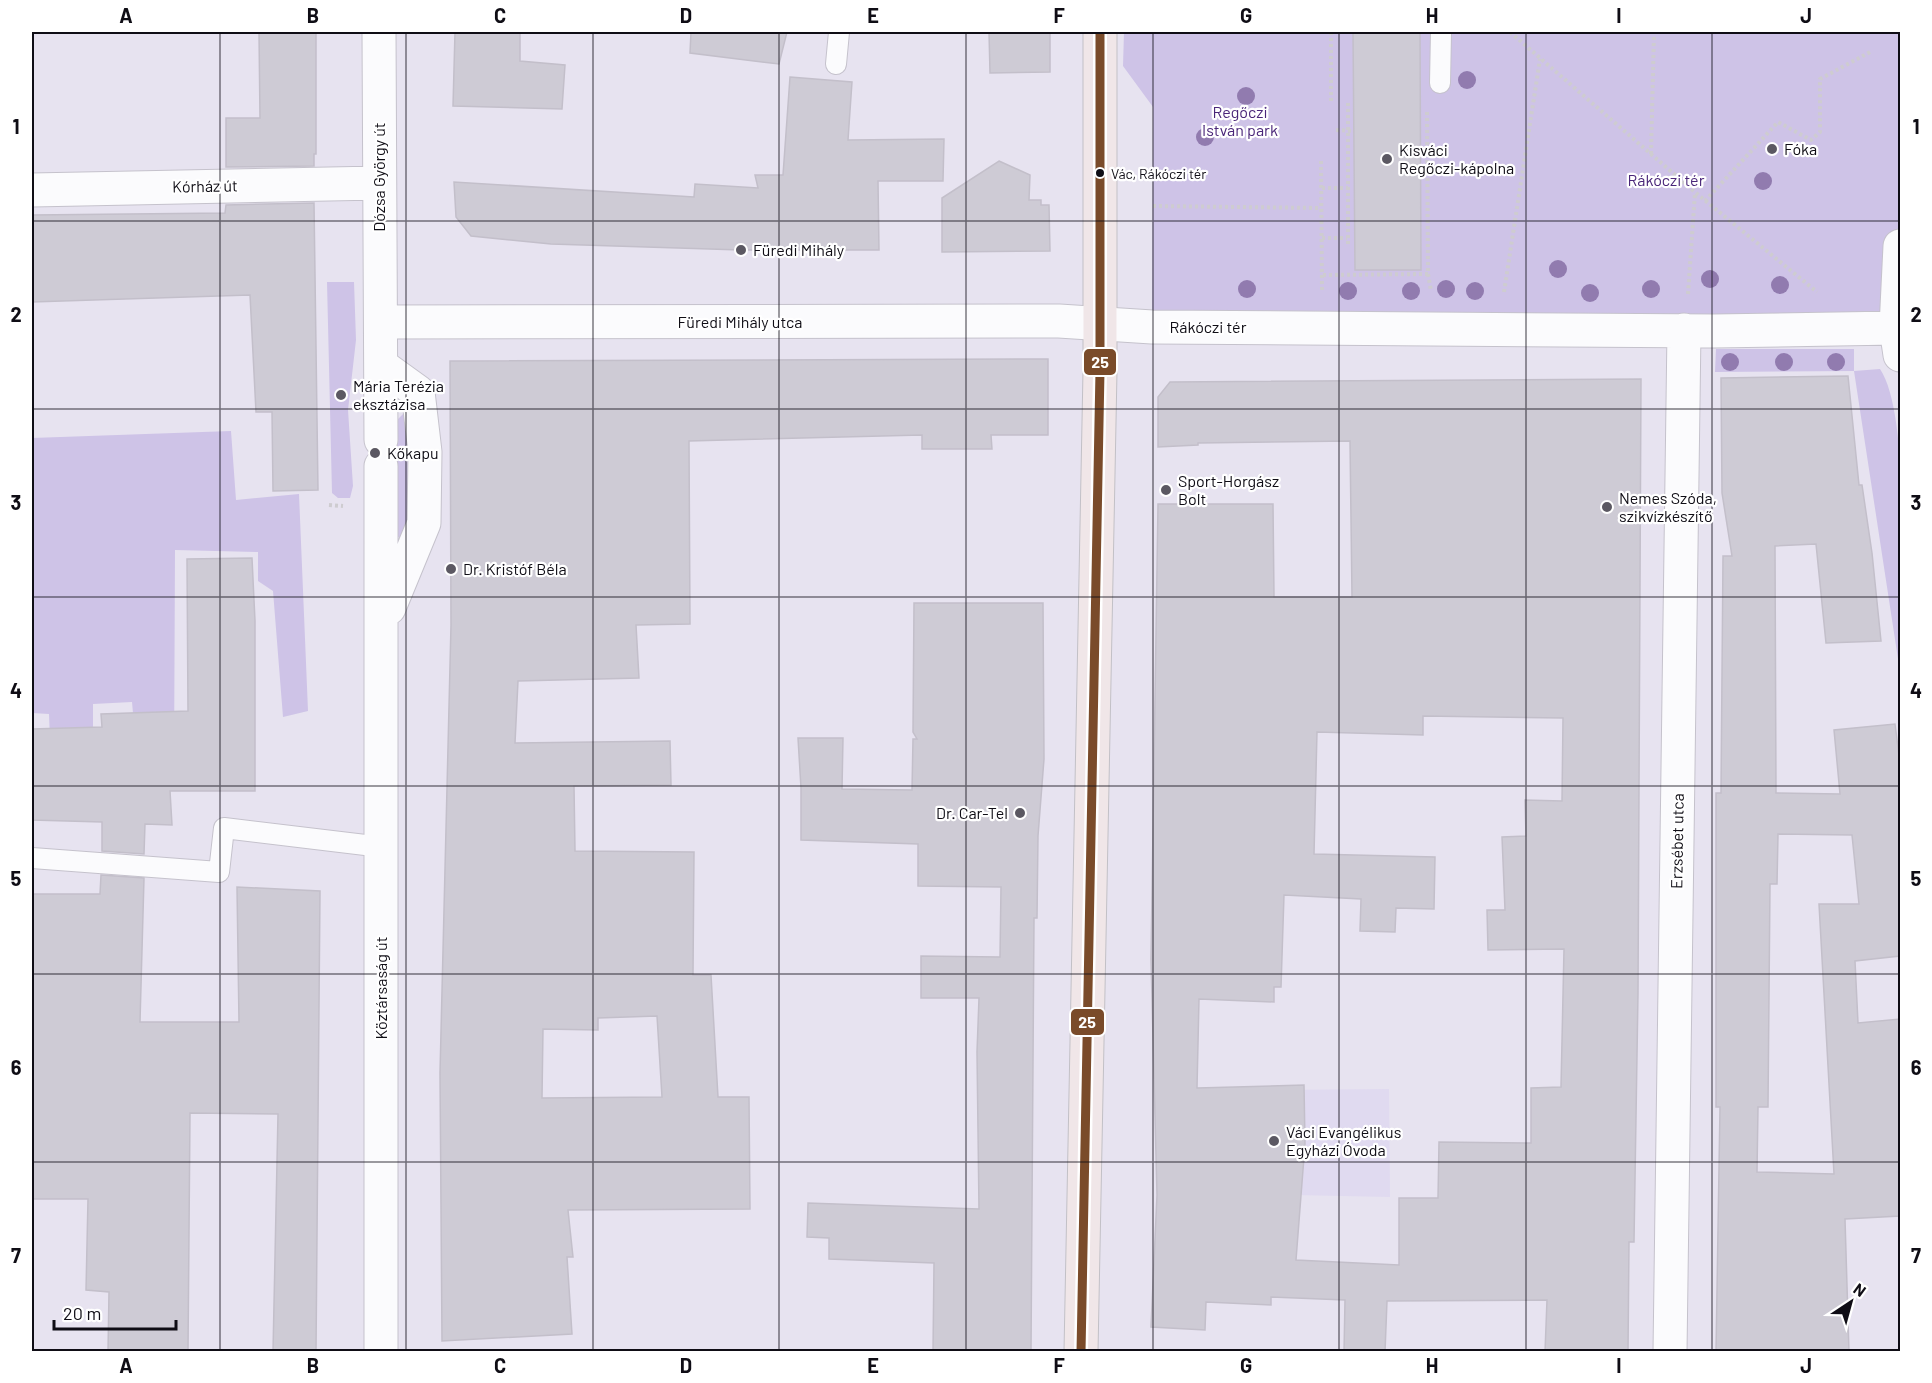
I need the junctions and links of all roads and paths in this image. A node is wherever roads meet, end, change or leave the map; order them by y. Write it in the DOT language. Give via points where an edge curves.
graph roads {
  1 [pos="379,32"];
  2 [pos="839,32"];
  3 [pos="1100,32"];
  4 [pos="1331,32"];
  5 [pos="1440,32"];
  6 [pos="1510,32"];
  7 [pos="1654,32"];
  8 [pos="1872,51"];
  9 [pos="1540,58"];
  10 [pos="836,64"];
  11 [pos="1440,82"];
  12 [pos="1331,101"];
  13 [pos="1348,103"];
  14 [pos="1427,105"];
  15 [pos="1336,130"];
  16 [pos="1348,130"];
  17 [pos="1354,131"];
  18 [pos="1651,154"];
  19 [pos="1321,161"];
  20 [pos="379,183"];
  21 [pos="1322,188"];
  22 [pos="1348,188"];
  23 [pos="32,190"];
  24 [pos="1695,193"];
  25 [pos="1706,201"];
  26 [pos="1153,206"];
  27 [pos="1321,208"];
  28 [pos="1322,238"];
  29 [pos="1347,238"];
  30 [pos="1348,244"];
  31 [pos="1900,246"];
  32 [pos="1428,274"];
  33 [pos="1323,275"];
  34 [pos="1821,294"];
  35 [pos="1322,298"];
  36 [pos="1433,299"];
  37 [pos="1503,301"];
  38 [pos="1686,316"];
  39 [pos="381,322"];
  40 [pos="1100,324"];
  41 [pos="1899,337"];
  42 [pos="382,366"];
  43 [pos="382,624"];
  44 [pos="382,847"];
  45 [pos="32,858"];
  46 [pos="381,1352"];
  47 [pos="1081,1352"];
  48 [pos="1670,1352"];
  1 -- 20 [label="street, Dózsa György út"];
  2 -- 10 [label="lane"];
  3 -- 40 [label="main road"];
  4 -- 12 [label="path"];
  5 -- 11 [label="lane"];
  6 -- 9 [label="path"];
  7 -- 18 [label="path"];
  8 -- 25 [label="path" via="1820,79 1820,132 1811,140 1778,122"];
  9 -- 18 [label="path"];
  9 -- 37 [label="path"];
  13 -- 16 [label="path"];
  14 -- 32 [label="path"];
  15 -- 16 [label="path"];
  16 -- 17 [label="path"];
  16 -- 22 [label="path"];
  18 -- 24 [label="path"];
  19 -- 21 [label="path"];
  20 -- 23 [label="street, Kórház út"];
  20 -- 39 [label="street, Dózsa György út"];
  21 -- 22 [label="path"];
  21 -- 27 [label="path"];
  22 -- 29 [label="path"];
  24 -- 25 [label="path"];
  24 -- 38 [label="path"];
  25 -- 34 [label="path"];
  26 -- 27 [label="path"];
  27 -- 28 [label="path"];
  28 -- 29 [label="path"];
  28 -- 33 [label="path"];
  29 -- 30 [label="path"];
  31 -- 41 [label="street"];
  32 -- 33 [label="path"];
  32 -- 36 [label="path"];
  33 -- 35 [label="path"];
  38 -- 40 [label="street, Rákóczi tér" via="1152,327"];
  38 -- 41 [label="street, Rákóczi tér"];
  38 -- 48 [label="street, Erzsébet utca"];
  39 -- 40 [label="street, Füredi Mihály utca"];
  39 -- 42 [label="street, Köztársaság út"];
  40 -- 47 [label="main road"];
  42 -- 43 [label="street, Köztársaság út"];
  42 -- 43 [label="street, Köztársaság út" via="418,392 425,452 424,523"];
  43 -- 44 [label="street, Köztársaság út"];
  44 -- 45 [label="lane" via="224,828 219,872"];
  44 -- 46 [label="street, Köztársaság út"];
}
